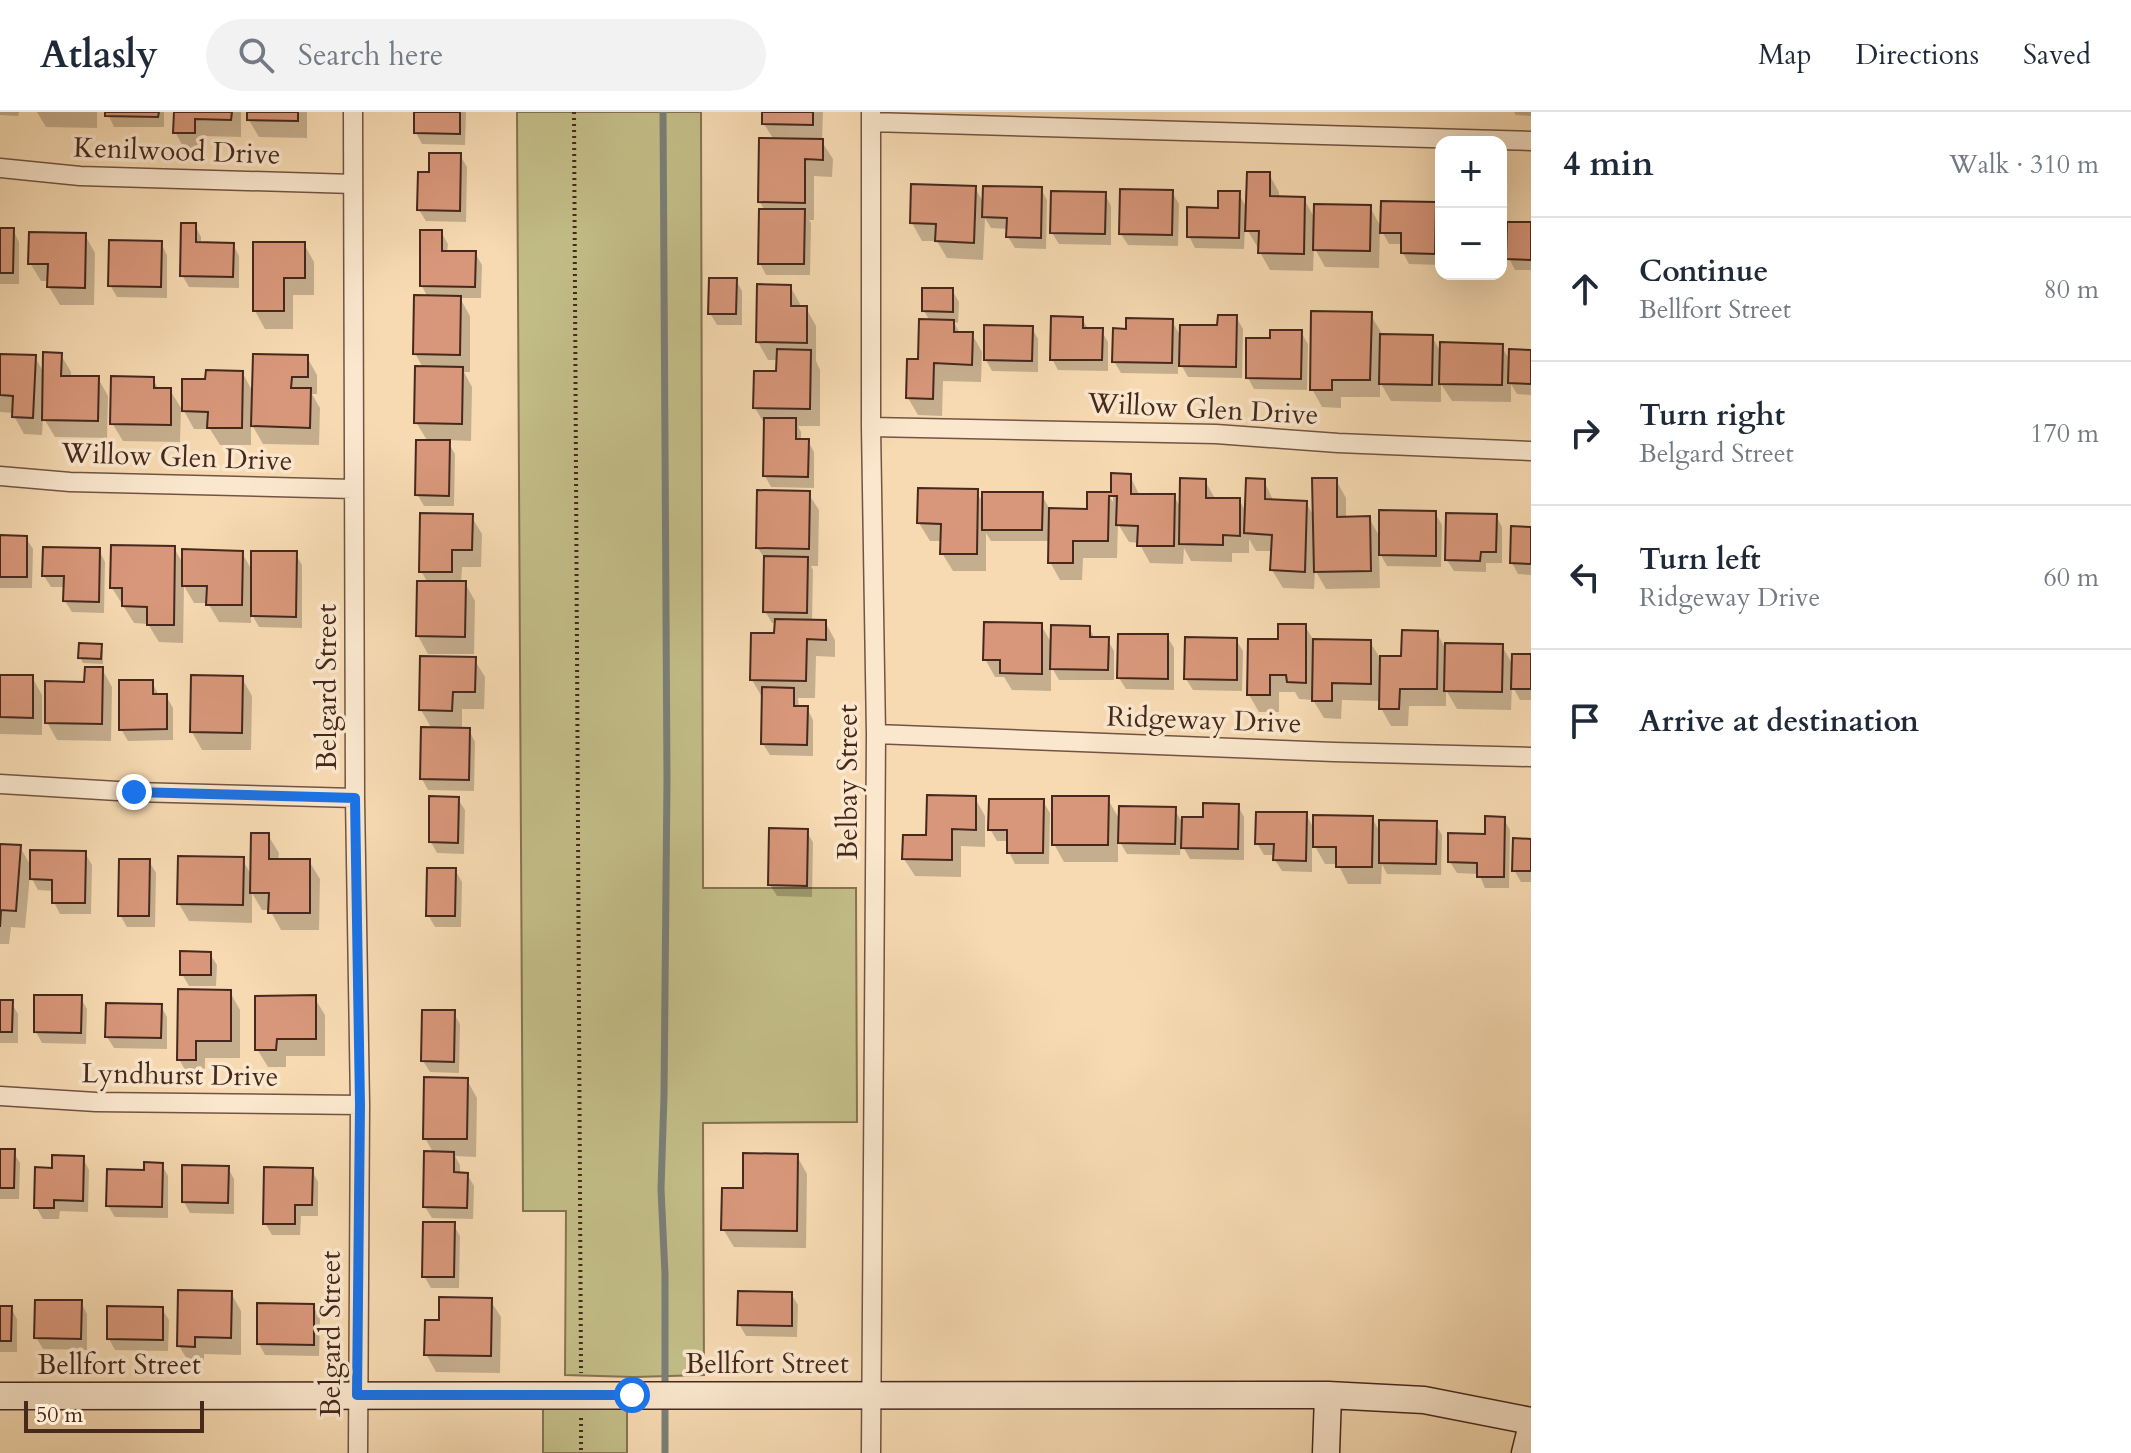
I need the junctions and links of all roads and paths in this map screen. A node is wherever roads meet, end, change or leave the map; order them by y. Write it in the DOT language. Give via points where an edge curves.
graph roads {
  1 [pos="353,112"];
  2 [pos="574,112"];
  3 [pos="871,117"];
  4 [pos="1531,141"];
  5 [pos="0,168"];
  6 [pos="353,184"];
  7 [pos="871,427"];
  8 [pos="1531,451"];
  9 [pos="0,476"];
  10 [pos="353,489"];
  11 [pos="876,734"];
  12 [pos="1531,757"];
  13 [pos="0,784"];
  14 [pos="355,798"];
  15 [pos="0,1096"];
  16 [pos="360,1105"];
  17 [pos="581,1383"];
  18 [pos="357,1395"];
  19 [pos="872,1395"];
  20 [pos="1328,1395"];
  21 [pos="0,1396"];
  22 [pos="581,1408"];
  23 [pos="1531,1421"];
  24 [pos="1531,1429"];
  25 [pos="358,1453"];
  26 [pos="581,1453"];
  27 [pos="871,1453"];
  28 [pos="1326,1453"];
  29 [pos="1525,1453"];
  1 -- 6 [label="street, Belgard Street"];
  2 -- 17 [label="path"];
  3 -- 4 [label="street"];
  3 -- 7 [label="street, Belbay Street"];
  5 -- 6 [label="street, Kenilwood Drive" via="80,176"];
  6 -- 10 [label="street, Belgard Street"];
  7 -- 8 [label="street, Willow Glen Drive" via="1216,434"];
  7 -- 11 [label="street, Belbay Street"];
  9 -- 10 [label="street, Willow Glen Drive"];
  10 -- 14 [label="street, Belgard Street"];
  11 -- 12 [label="street, Ridgeway Drive"];
  11 -- 19 [label="street, Belbay Street"];
  13 -- 14 [label="street"];
  14 -- 16 [label="street, Belgard Street"];
  15 -- 16 [label="street, Lyndhurst Drive"];
  16 -- 18 [label="street, Belgard Street"];
  18 -- 19 [label="main road, Bellfort Street"];
  18 -- 21 [label="main road, Bellfort Street"];
  18 -- 25 [label="street, Belgard Street"];
  19 -- 20 [label="main road, Bellfort Street"];
  19 -- 27 [label="street, Belbay Street"];
  20 -- 23 [label="main road, Bellfort Street" via="1424,1400"];
  20 -- 28 [label="main road"];
  22 -- 26 [label="path"];
  24 -- 29 [label="main road"];
}
